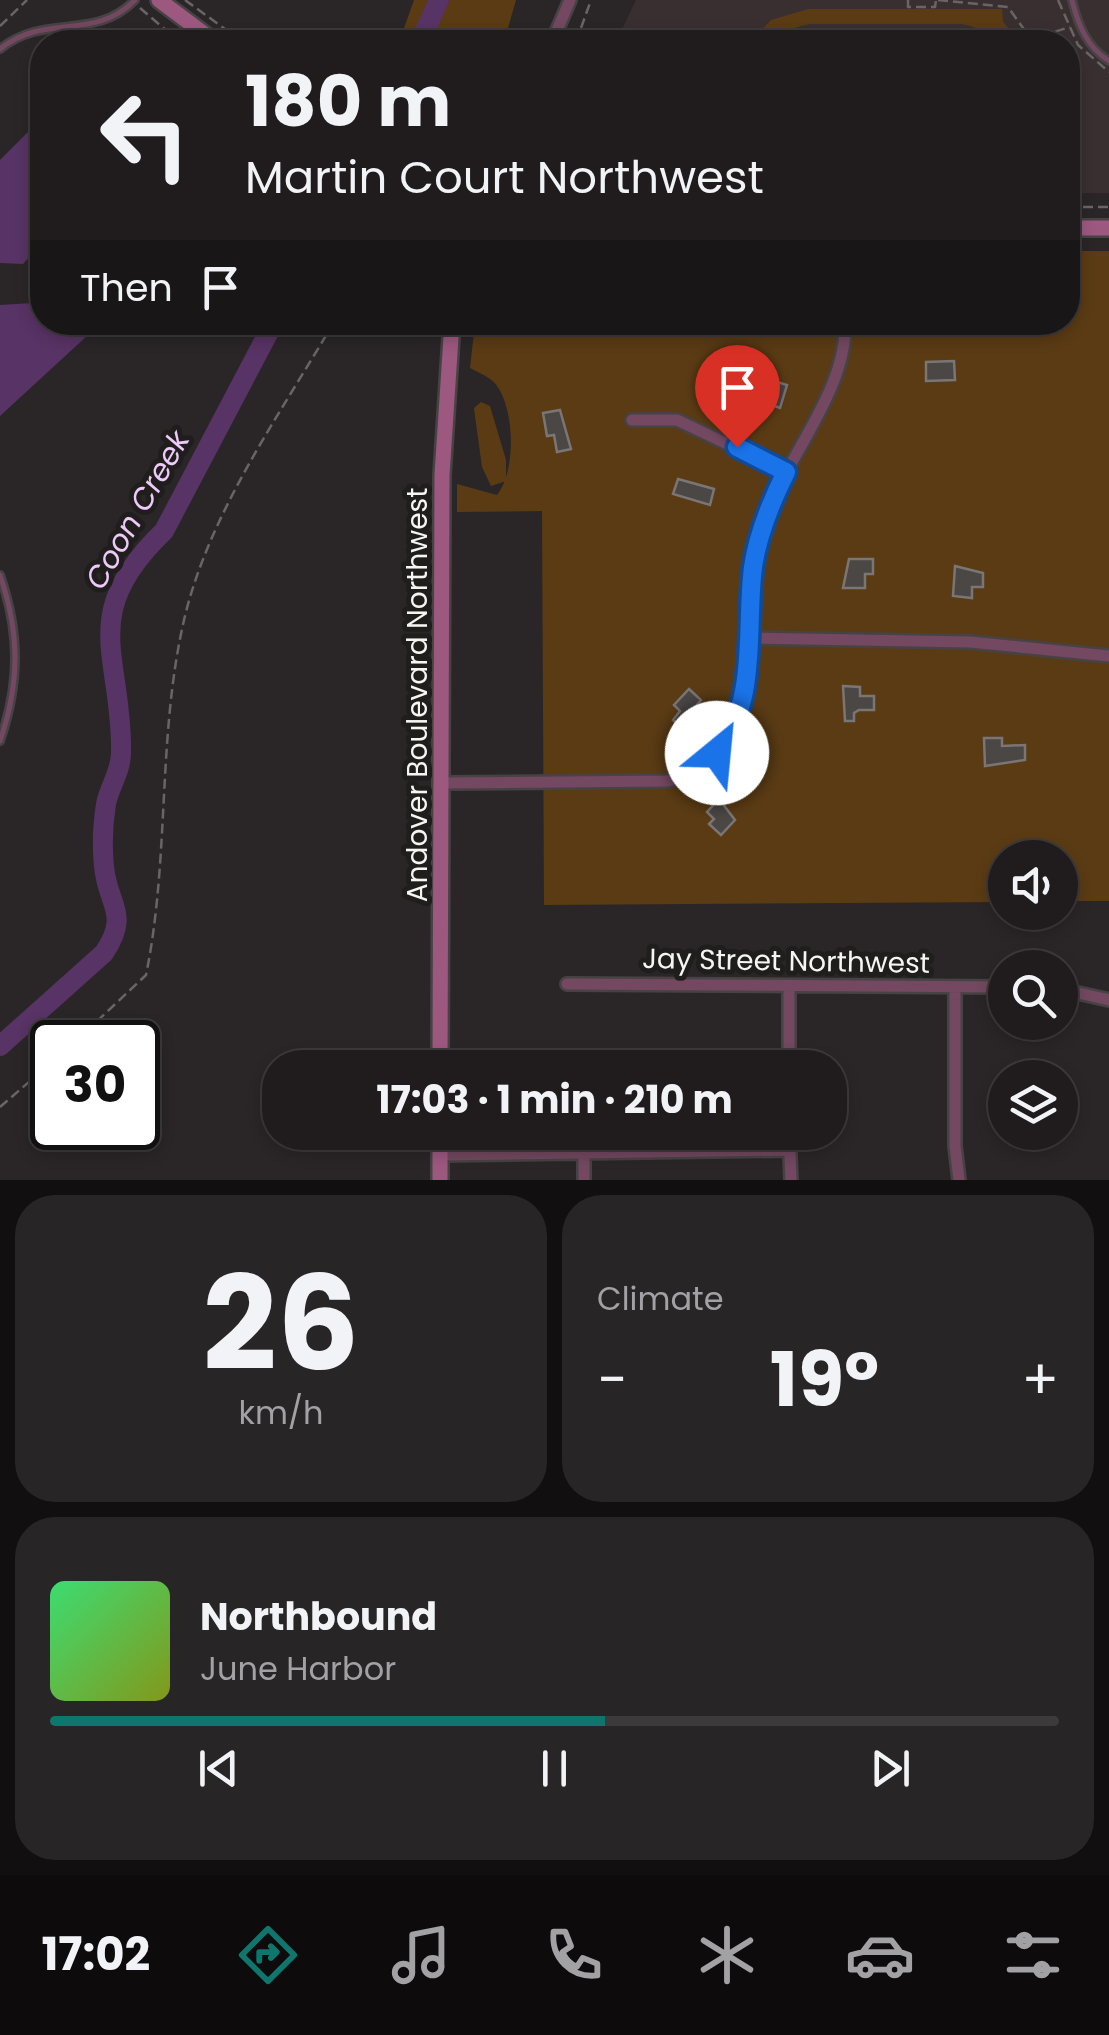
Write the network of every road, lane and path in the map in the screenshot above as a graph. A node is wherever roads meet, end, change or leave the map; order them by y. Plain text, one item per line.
1 (27, 0) edge
2 (159, 0) edge
3 (185, 0) edge
4 (570, 0) edge
5 (591, 0) edge
6 (908, 0) edge
7 (937, 0) edge
8 (958, 0) edge
9 (1072, 0) edge
10 (134, 1) edge
11 (965, 3) junction
12 (0, 26) edge
13 (1070, 27) dead end
14 (33, 30) edge
15 (167, 30) edge
16 (198, 30) edge
17 (226, 30) edge
18 (557, 30) edge
19 (580, 30) edge
20 (1024, 30) edge
21 (1062, 30) edge
22 (30, 32) edge
23 (0, 49) edge
24 (1109, 62) edge
25 (1109, 207) edge
26 (1080, 208) edge
27 (1080, 228) edge
28 (1109, 228) edge
29 (326, 335) edge
30 (451, 335) edge
31 (843, 335) edge
32 (632, 420) dead end
33 (786, 472) junction
34 (0, 575) edge
35 (751, 638) junction
36 (1109, 656) edge
37 (0, 741) edge
38 (442, 783) junction
39 (567, 984) dead end
40 (789, 987) junction
41 (988, 987) edge
42 (955, 988) junction
43 (1078, 992) edge
44 (1109, 1000) edge
45 (98, 1020) edge
46 (440, 1050) edge
47 (789, 1050) edge
48 (30, 1081) edge
49 (0, 1108) edge
50 (441, 1150) edge
51 (790, 1150) joint
52 (584, 1152) junction
53 (441, 1155) junction
54 (440, 1180) edge
55 (584, 1180) edge
56 (791, 1180) edge
57 (960, 1180) edge

1 - 12 path
2 - 16 street
3 - 17 path
4 - 18 street
5 - 19 path
6 - 7 path
7 - 11 path
8 - 11 path
9 - 24 lane
10 - 14 lane
10 - 15 path
11 - 20 path
13 - 21 path
22 - 23 lane
25 - 26 path
27 - 28 street
29 - 45 path
30 - 38 street, Andover Boulevard Northwest
31 - 33 street
32 - 33 street
33 - 35 street
34 - 37 lane
35 - 36 street
35 - 38 street
38 - 46 street, Andover Boulevard Northwest
39 - 40 street, Jay Street Northwest
40 - 42 street, Jay Street Northwest
40 - 47 street
41 - 42 street, Jay Street Northwest
42 - 57 street
43 - 44 street
48 - 49 path
50 - 53 street
51 - 52 street
51 - 56 street
52 - 53 street
52 - 55 street
53 - 54 street

